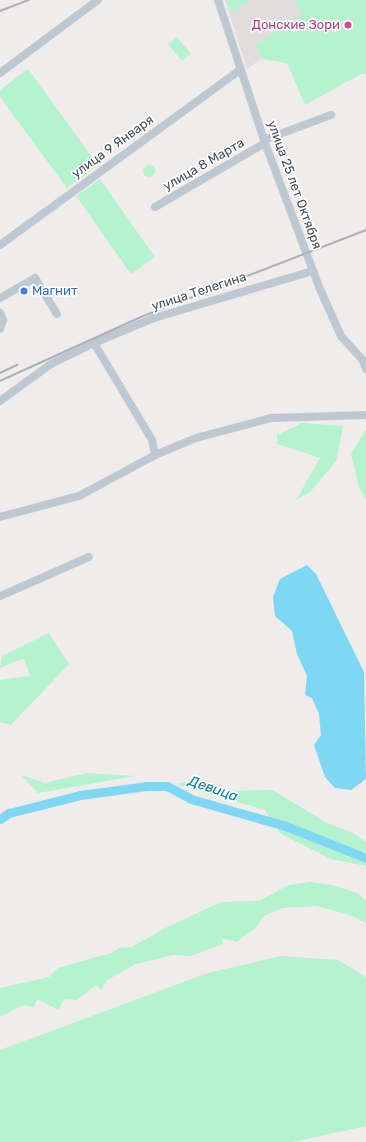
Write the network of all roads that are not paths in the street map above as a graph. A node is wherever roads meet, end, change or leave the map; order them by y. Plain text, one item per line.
1 (98, 0) edge
2 (218, 0) edge
3 (240, 70) junction
4 (0, 73) edge
5 (331, 115) dead end
6 (265, 142) junction
7 (155, 207) dead end
8 (0, 245) edge
9 (314, 271) junction
10 (0, 298) edge
11 (0, 313) edge
12 (57, 314) dead end
13 (0, 328) edge
14 (94, 343) junction
15 (366, 369) edge
16 (0, 401) edge
17 (366, 415) edge
18 (155, 455) junction
19 (0, 517) edge
20 (89, 557) dead end
21 (0, 596) edge

1 - 4 street
2 - 3 street, улица 25 лет Октября
3 - 6 street, улица 25 лет Октября
3 - 8 street, улица 9 Января
5 - 6 street, улица 8 Марта
6 - 7 street, улица 8 Марта
6 - 9 street, улица 25 лет Октября
9 - 14 street, улица Телегина
9 - 15 street, улица 25 лет Октября
10 - 12 street
11 - 13 street
14 - 16 street, улица Телегина
14 - 18 street
17 - 18 street
18 - 19 street
20 - 21 street

